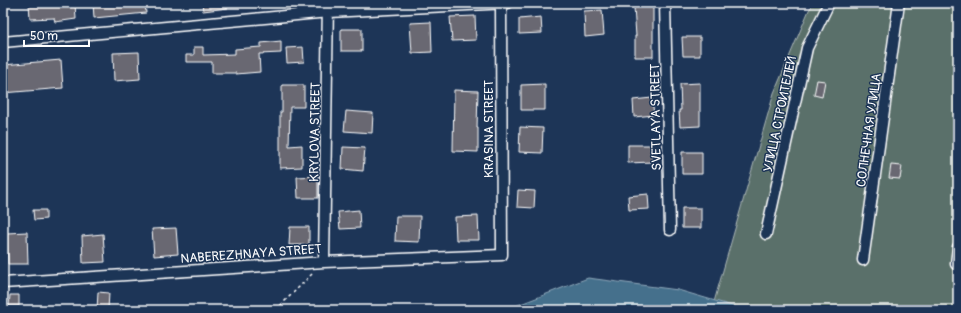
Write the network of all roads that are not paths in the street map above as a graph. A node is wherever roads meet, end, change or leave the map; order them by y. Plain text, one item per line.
1 (503, 3) edge
2 (666, 3) edge
3 (829, 3) edge
4 (899, 3) edge
5 (328, 8) edge
6 (3, 42) edge
7 (670, 230) dead end
8 (766, 234) dead end
9 (958, 247) edge
10 (502, 255) joint
11 (863, 260) dead end
12 (324, 262) junction
13 (956, 264) dead end
14 (3, 283) edge

1 - 5 street
1 - 10 street, KRASINA STREET
2 - 7 street, SVETLAYA STREET
3 - 8 street, УЛИЦА СТРОИТЕЛЕЙ
4 - 11 street, СОЛНЕЧНАЯ УЛИЦА
5 - 6 street
5 - 12 street, KRYLOVA STREET
9 - 13 street
10 - 12 street, NABEREZHNAYA STREET
12 - 14 street, NABEREZHNAYA STREET

